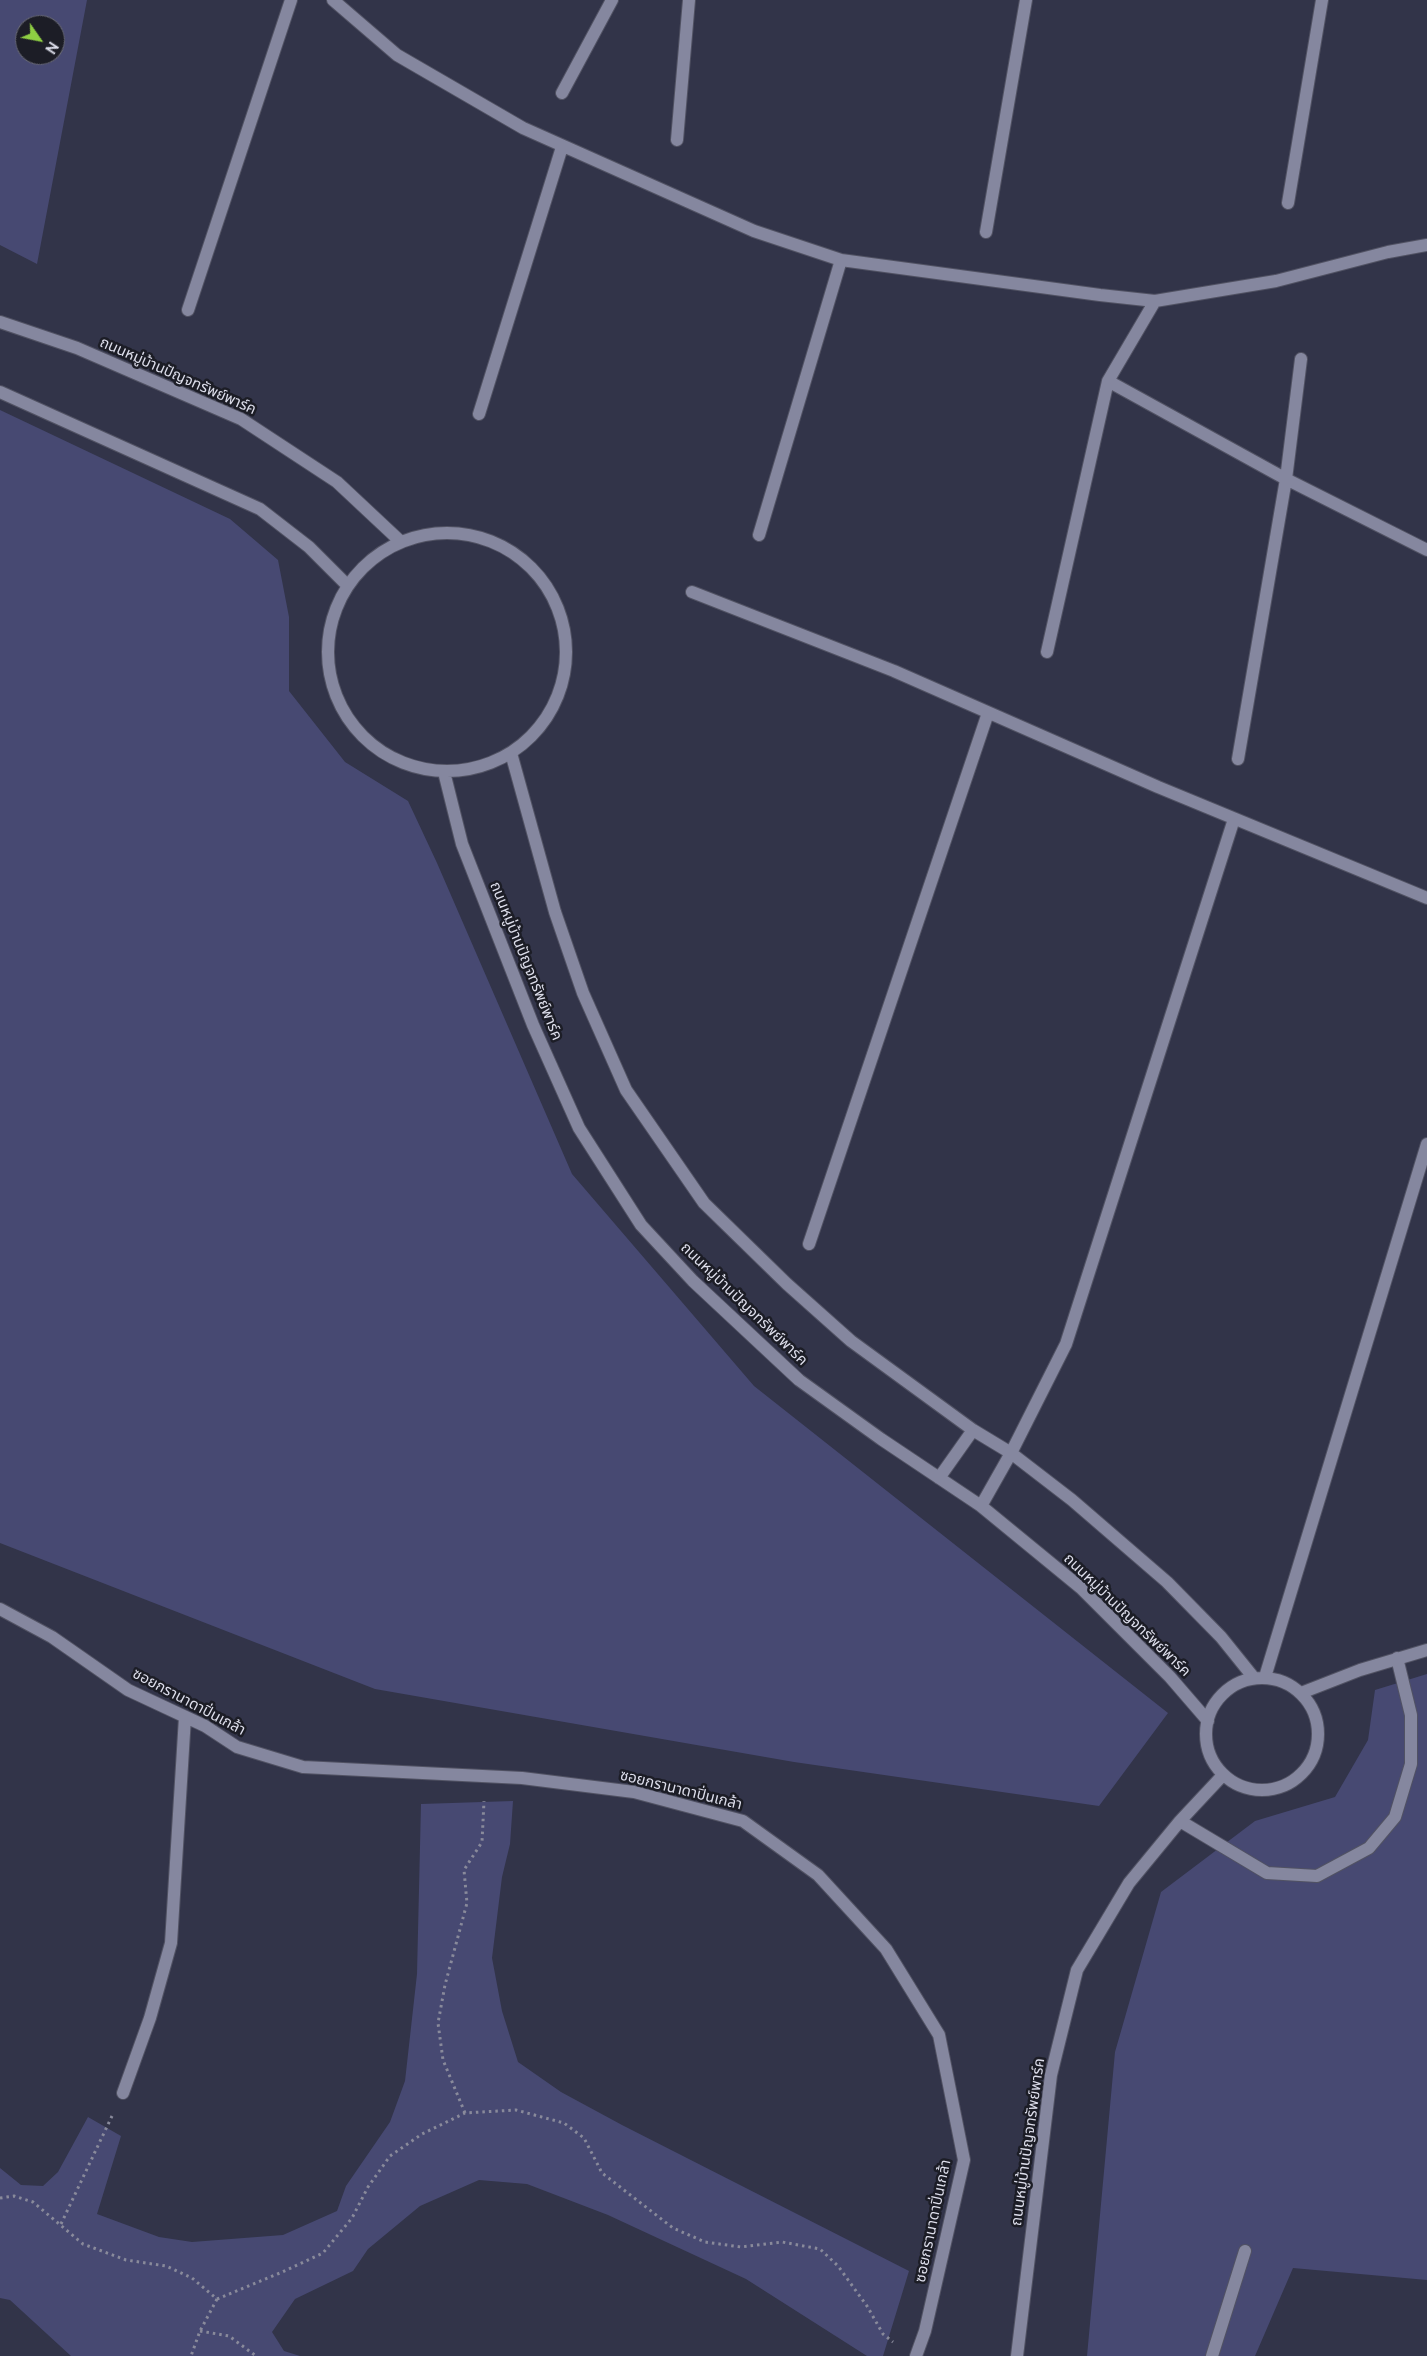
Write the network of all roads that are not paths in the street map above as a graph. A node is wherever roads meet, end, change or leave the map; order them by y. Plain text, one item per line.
1 (291, 0) edge
2 (333, 0) edge
3 (612, 0) edge
4 (690, 0) edge
5 (1026, 0) edge
6 (1322, 0) edge
7 (562, 93) dead end
8 (677, 140) dead end
9 (562, 147) junction
10 (1288, 204) dead end
11 (986, 232) dead end
12 (1427, 245) edge
13 (841, 260) junction
14 (1155, 300) junction
15 (188, 310) dead end
16 (0, 322) edge
17 (1301, 359) dead end
18 (1108, 381) junction
19 (0, 392) edge
20 (479, 414) dead end
21 (1286, 479) junction
22 (759, 535) dead end
23 (400, 540) junction
24 (1427, 550) edge
25 (347, 585) junction
26 (692, 592) dead end
27 (1047, 652) dead end
28 (988, 712) junction
29 (512, 753) junction
30 (1238, 759) dead end
31 (444, 772) junction
32 (1234, 819) junction
33 (1427, 898) edge
34 (1427, 1144) edge
35 (809, 1244) dead end
36 (974, 1430) junction
37 (1011, 1453) junction
38 (939, 1478) junction
39 (981, 1506) junction
40 (0, 1609) edge
41 (1427, 1650) edge
42 (1397, 1658) junction
43 (1260, 1677) junction
44 (1301, 1693) junction
45 (185, 1717) junction
46 (1208, 1721) junction
47 (1223, 1775) junction
48 (1180, 1821) junction
49 (123, 2093) road end
50 (1245, 2251) dead end
51 (916, 2356) edge
52 (1017, 2356) edge
53 (1212, 2356) edge

1 - 15 street
2 - 9 street
3 - 7 street
4 - 8 street
5 - 11 street
6 - 10 street
9 - 13 street
9 - 20 street
12 - 14 street
13 - 14 street
13 - 22 street
14 - 18 street
16 - 23 street, ถนนหมู่บ้านปัญจทรัพย์พาร์ค
17 - 21 street
18 - 21 street
18 - 27 street
19 - 25 street
21 - 24 street
21 - 30 street
23 - 25 street
23 - 29 street
25 - 31 street
26 - 28 street
28 - 32 street
28 - 35 street
29 - 31 street
29 - 36 street
31 - 38 street, ถนนหมู่บ้านปัญจทรัพย์พาร์ค
32 - 33 street
32 - 37 street
34 - 43 street
36 - 37 street
36 - 38 street
37 - 39 street
37 - 43 street
38 - 39 street, ถนนหมู่บ้านปัญจทรัพย์พาร์ค
39 - 46 street, ถนนหมู่บ้านปัญจทรัพย์พาร์ค
40 - 45 street, ซอยกรานาดาปิ่นเกล้า
41 - 42 street
42 - 44 street
42 - 48 street
43 - 44 street
43 - 46 street
44 - 47 street
45 - 49 street
45 - 51 street, ซอยกรานาดาปิ่นเกล้า
46 - 47 street
47 - 48 street, ถนนหมู่บ้านปัญจทรัพย์พาร์ค
48 - 52 street, ถนนหมู่บ้านปัญจทรัพย์พาร์ค
50 - 53 street

